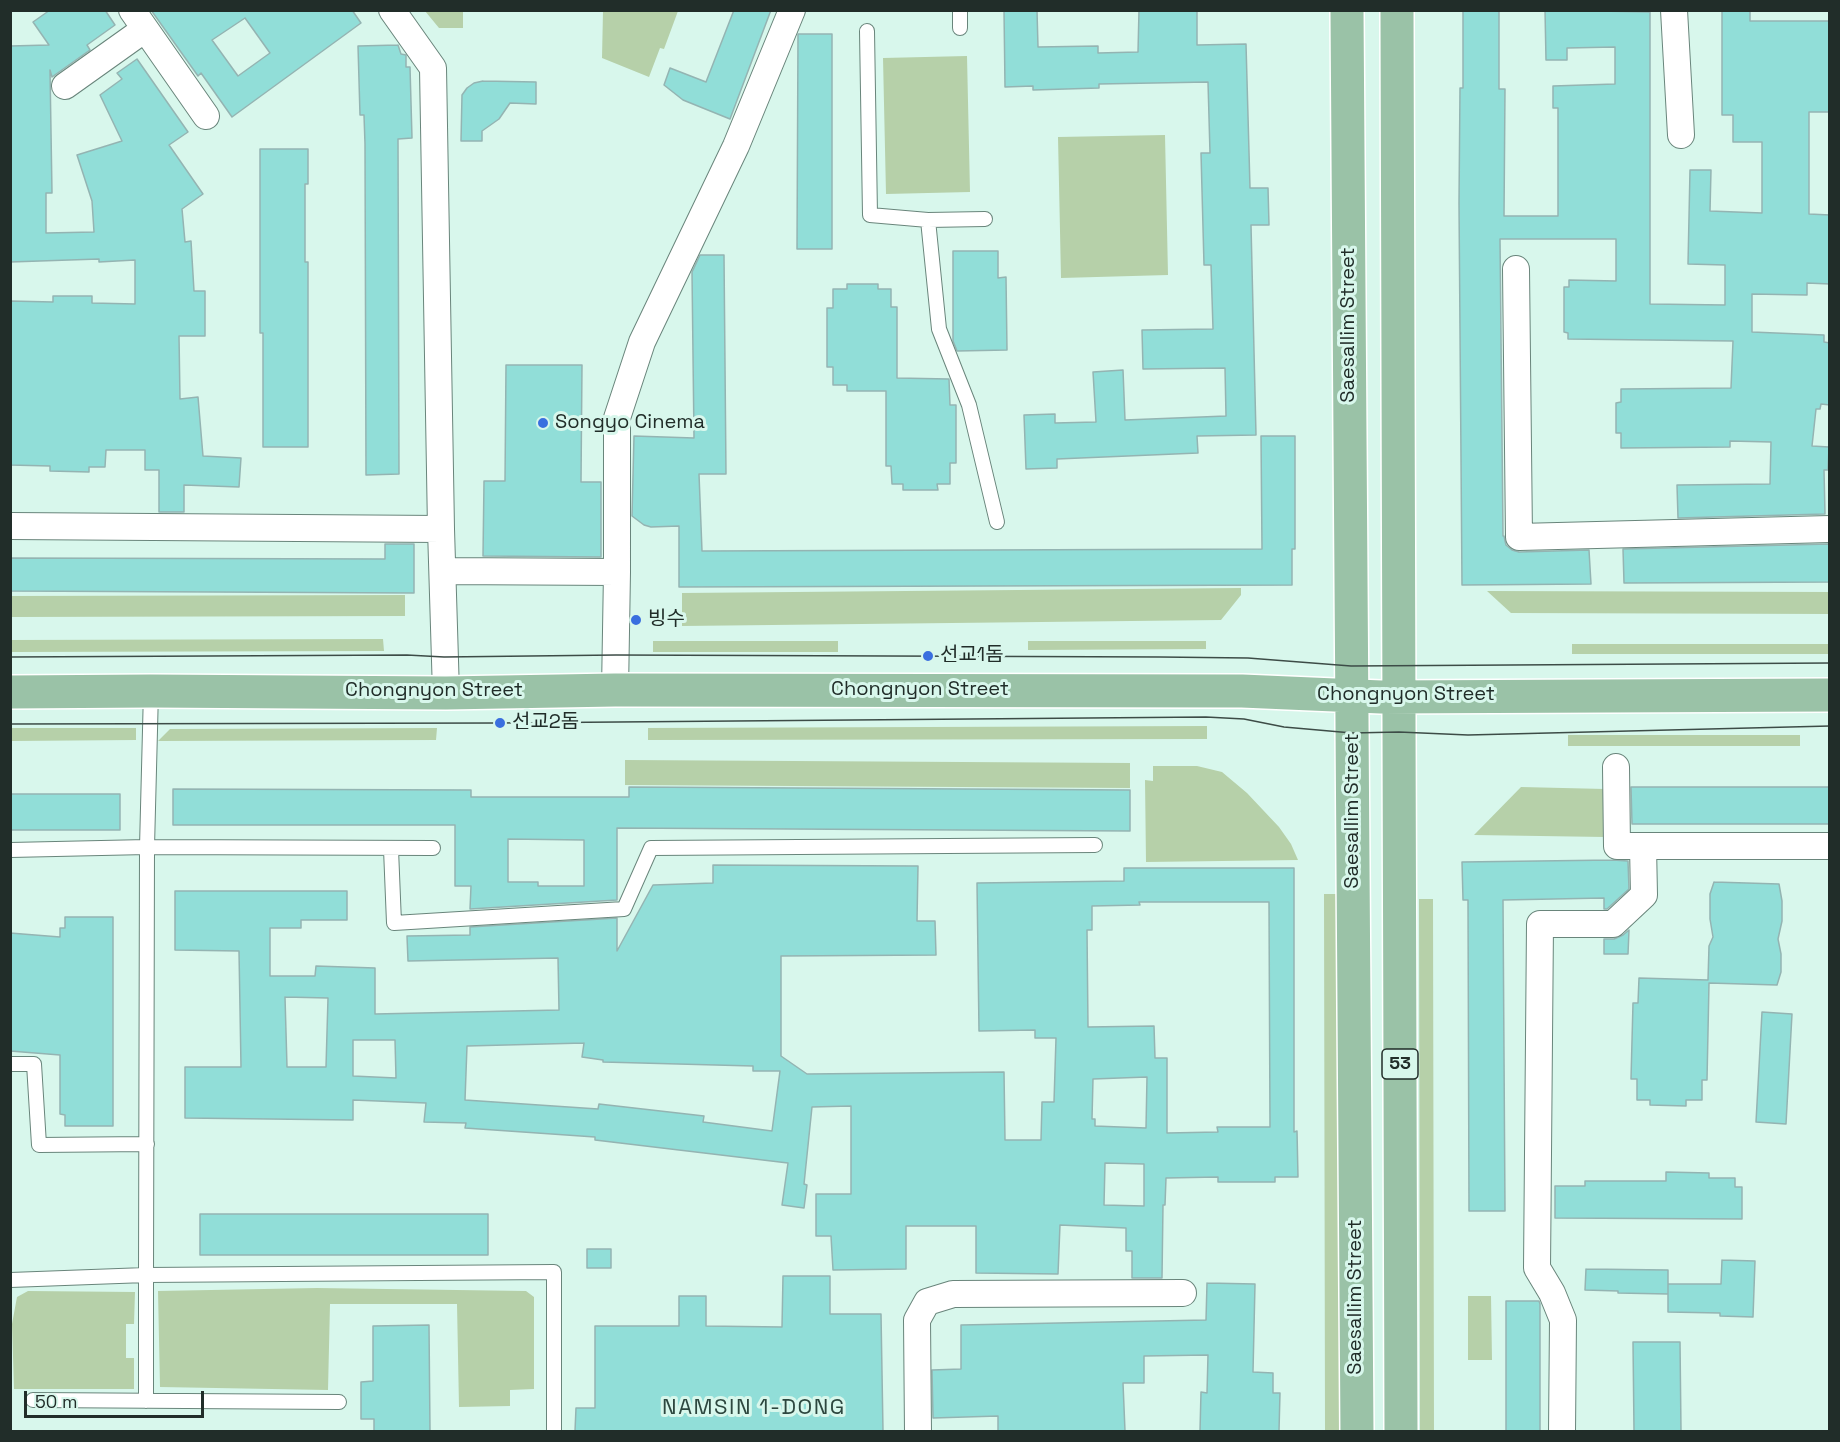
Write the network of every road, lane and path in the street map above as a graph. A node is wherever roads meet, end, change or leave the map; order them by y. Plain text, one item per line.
1 (392, 10) edge
2 (792, 10) edge
3 (960, 10) edge
4 (1347, 10) edge
5 (1397, 10) edge
6 (1674, 10) edge
7 (138, 20) edge
8 (960, 27) dead end
9 (867, 31) dead end
10 (65, 86) dead end
11 (206, 116) dead end
12 (1681, 135) dead end
13 (986, 219) dead end
14 (928, 220) junction
15 (1515, 269) dead end
16 (997, 522) dead end
17 (10, 526) edge
18 (441, 529) junction
19 (1830, 529) edge
20 (443, 571) junction
21 (617, 572) junction
22 (615, 690) junction
23 (151, 691) junction
24 (10, 692) edge
25 (446, 693) junction
26 (1830, 695) edge
27 (1352, 696) junction
28 (1400, 696) junction
29 (1617, 767) dead end
30 (1095, 845) dead end
31 (1643, 846) junction
32 (1830, 846) edge
33 (147, 847) junction
34 (434, 848) dead end
35 (391, 849) junction
36 (10, 850) edge
37 (10, 1064) edge
38 (147, 1144) junction
39 (146, 1275) junction
40 (10, 1280) edge
41 (1183, 1293) dead end
42 (33, 1400) dead end
43 (146, 1401) junction
44 (339, 1402) dead end
45 (554, 1431) edge
46 (918, 1431) edge
47 (1357, 1431) edge
48 (1401, 1431) edge
49 (1562, 1431) edge

1 - 18 street
2 - 21 street
3 - 8 lane
4 - 27 main road, Saesallim Street
5 - 28 main road
6 - 12 street
7 - 10 street
7 - 11 street
9 - 14 lane
13 - 14 lane
14 - 16 lane
15 - 19 street
17 - 18 street
18 - 20 street
20 - 21 street
20 - 25 street
21 - 22 street
22 - 25 main road, Chongnyon Street
22 - 27 main road, Chongnyon Street
23 - 24 main road, Chongnyon Street
23 - 25 main road, Chongnyon Street
23 - 33 lane
26 - 28 main road, Chongnyon Street
27 - 28 main road, Chongnyon Street
27 - 47 main road, Saesallim Street / 53
28 - 48 main road, 53
29 - 31 street
30 - 35 lane
31 - 32 street
31 - 49 street
33 - 35 lane
33 - 36 lane
33 - 38 lane
34 - 35 lane
37 - 38 lane
38 - 39 lane
39 - 40 lane
39 - 43 lane
39 - 45 lane
41 - 46 street
42 - 43 lane
43 - 44 lane

